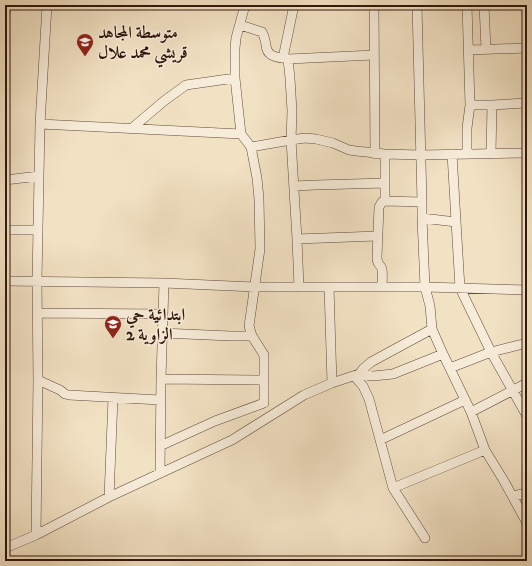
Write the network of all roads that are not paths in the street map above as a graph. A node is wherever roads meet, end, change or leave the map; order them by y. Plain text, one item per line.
1 (6, 5) edge
2 (47, 5) edge
3 (245, 5) edge
4 (294, 5) edge
5 (374, 5) edge
6 (417, 5) edge
7 (467, 5) edge
8 (484, 5) edge
9 (5, 15) edge
10 (240, 24) junction
11 (527, 48) edge
12 (468, 50) junction
13 (486, 50) junction
14 (374, 55) junction
15 (286, 59) junction
16 (235, 78) junction
17 (527, 103) edge
18 (470, 105) junction
19 (492, 105) junction
20 (40, 124) junction
21 (131, 129) junction
22 (241, 134) junction
23 (291, 140) junction
24 (251, 147) junction
25 (527, 153) edge
26 (380, 154) junction
27 (452, 154) junction
28 (467, 154) junction
29 (491, 154) junction
30 (421, 155) junction
31 (39, 176) junction
32 (5, 180) edge
33 (385, 183) junction
34 (294, 186) junction
35 (384, 201) junction
36 (422, 202) junction
37 (422, 218) junction
38 (456, 222) junction
39 (5, 230) edge
40 (38, 230) junction
41 (377, 236) junction
42 (297, 239) junction
43 (5, 280) edge
44 (37, 281) junction
45 (164, 283) junction
46 (255, 287) junction
47 (299, 287) junction
48 (329, 287) junction
49 (382, 287) junction
50 (425, 287) junction
51 (460, 288) junction
52 (527, 290) edge
53 (38, 313) junction
54 (163, 314) junction
55 (432, 329) junction
56 (162, 333) junction
57 (252, 336) junction
58 (527, 342) edge
59 (491, 352) junction
60 (443, 354) junction
61 (450, 368) junction
62 (356, 375) junction
63 (161, 379) junction
64 (38, 380) junction
65 (264, 380) junction
66 (332, 383) junction
67 (527, 383) edge
68 (513, 390) junction
69 (113, 398) junction
70 (160, 400) junction
71 (465, 400) junction
72 (264, 403) junction
73 (277, 412) junction
74 (472, 412) junction
75 (527, 416) edge
76 (380, 440) junction
77 (160, 446) junction
78 (485, 450) junction
79 (160, 472) junction
80 (393, 488) junction
81 (527, 493) edge
82 (513, 496) junction
83 (109, 497) junction
84 (527, 522) edge
85 (36, 535) junction
86 (425, 538) dead end
87 (5, 548) edge

1 - 9 street
2 - 20 street
3 - 10 street
4 - 15 street
5 - 14 street
6 - 30 street
7 - 12 street
8 - 13 street
10 - 15 street
10 - 16 street
11 - 13 street
12 - 13 street
12 - 18 street
14 - 15 street
14 - 26 street
15 - 23 street
16 - 21 street
16 - 22 street
17 - 19 street
18 - 19 street
18 - 28 street
19 - 29 street
20 - 21 street
20 - 31 street
21 - 22 street
22 - 24 street
23 - 24 street
23 - 26 street
23 - 34 street
24 - 46 street
25 - 29 street
26 - 30 street
26 - 33 street
27 - 28 street
27 - 30 street
27 - 38 street
28 - 29 street
30 - 36 street
31 - 32 street
31 - 40 street
33 - 34 street
33 - 35 street
34 - 42 street
35 - 36 street
35 - 41 street
36 - 37 street
37 - 38 street
37 - 50 street
38 - 51 street
39 - 40 street
40 - 44 street
41 - 42 street
41 - 49 street
42 - 47 street
43 - 44 street
44 - 45 street
44 - 53 street
45 - 46 street
45 - 54 street
46 - 47 street
46 - 57 street
47 - 48 street
48 - 49 street
48 - 66 street
49 - 50 street
50 - 51 street
50 - 55 street
51 - 52 street
51 - 59 street
53 - 54 street
53 - 64 street
54 - 56 street
55 - 60 street
55 - 62 street
56 - 57 street
56 - 63 street
57 - 65 street
58 - 59 street
59 - 61 street
59 - 68 street
60 - 61 street
60 - 62 street
61 - 71 street
62 - 66 street
62 - 76 street
63 - 65 street
63 - 70 street
64 - 69 street
64 - 85 street
65 - 72 street
66 - 73 street
67 - 68 street
68 - 74 street
68 - 75 street
69 - 70 street
69 - 83 street
70 - 77 street
71 - 74 street
71 - 76 street
72 - 73 street
72 - 77 street
73 - 79 street
74 - 78 street
76 - 80 street
77 - 79 street
78 - 80 street
78 - 82 street
79 - 83 street
80 - 86 street
81 - 82 street
82 - 84 street
83 - 85 street
85 - 87 street

